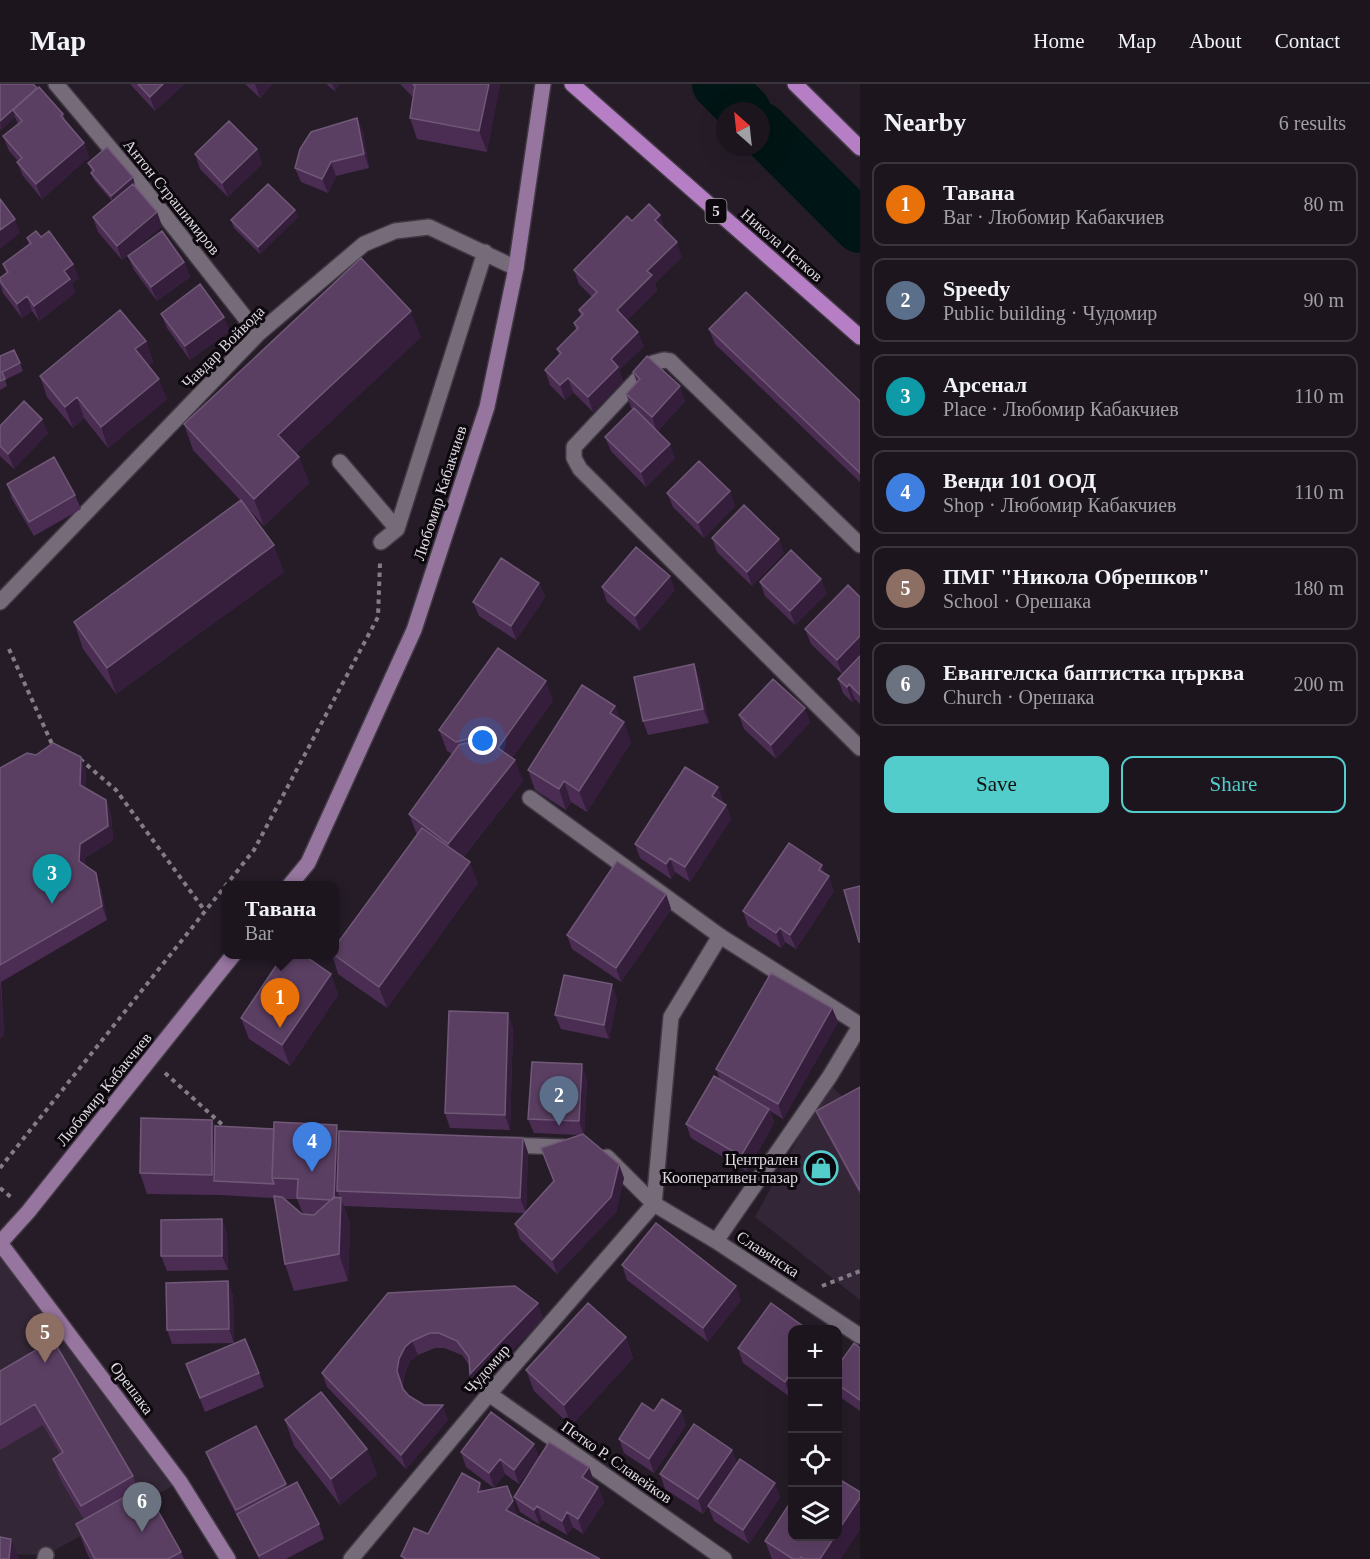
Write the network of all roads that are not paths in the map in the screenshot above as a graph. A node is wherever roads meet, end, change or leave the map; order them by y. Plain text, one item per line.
1 (56, 84) edge
2 (543, 84) edge
3 (572, 84) edge
4 (795, 84) edge
5 (860, 148) edge
6 (485, 252) junction
7 (516, 268) junction
8 (258, 334) junction
9 (860, 337) edge
10 (340, 462) dead end
11 (398, 529) junction
12 (381, 542) road end
13 (860, 546) edge
14 (0, 602) edge
15 (860, 748) edge
16 (530, 798) dead end
17 (292, 881) edge
18 (720, 936) junction
19 (230, 959) edge
20 (860, 1026) edge
21 (493, 1145) edge
22 (576, 1148) edge
23 (599, 1149) edge
24 (654, 1204) junction
25 (716, 1241) junction
26 (0, 1244) edge
27 (860, 1336) edge
28 (489, 1394) junction
29 (228, 1559) edge
30 (351, 1559) edge
31 (724, 1559) edge

1 - 8 street, Антон Страшимиров
2 - 7 street, Любомир Кабакчиев
3 - 9 main road, Никола Петков / 5
4 - 5 main road
6 - 7 street, Чавдар Войвода
6 - 8 street, Чавдар Войвода
6 - 11 street
7 - 17 street, Любомир Кабакчиев
8 - 14 street, Чавдар Войвода
10 - 11 street
11 - 12 street
13 - 15 street
16 - 18 street
18 - 20 street
18 - 24 street
19 - 26 street, Любомир Кабакчиев
20 - 25 street
21 - 22 street
23 - 24 street, Славянска
24 - 25 street, Славянска
24 - 28 street, Чудомир
25 - 27 street, Славянска
26 - 29 street, Орешака
28 - 30 street, Чудомир
28 - 31 street, Петко Р. Славейков

